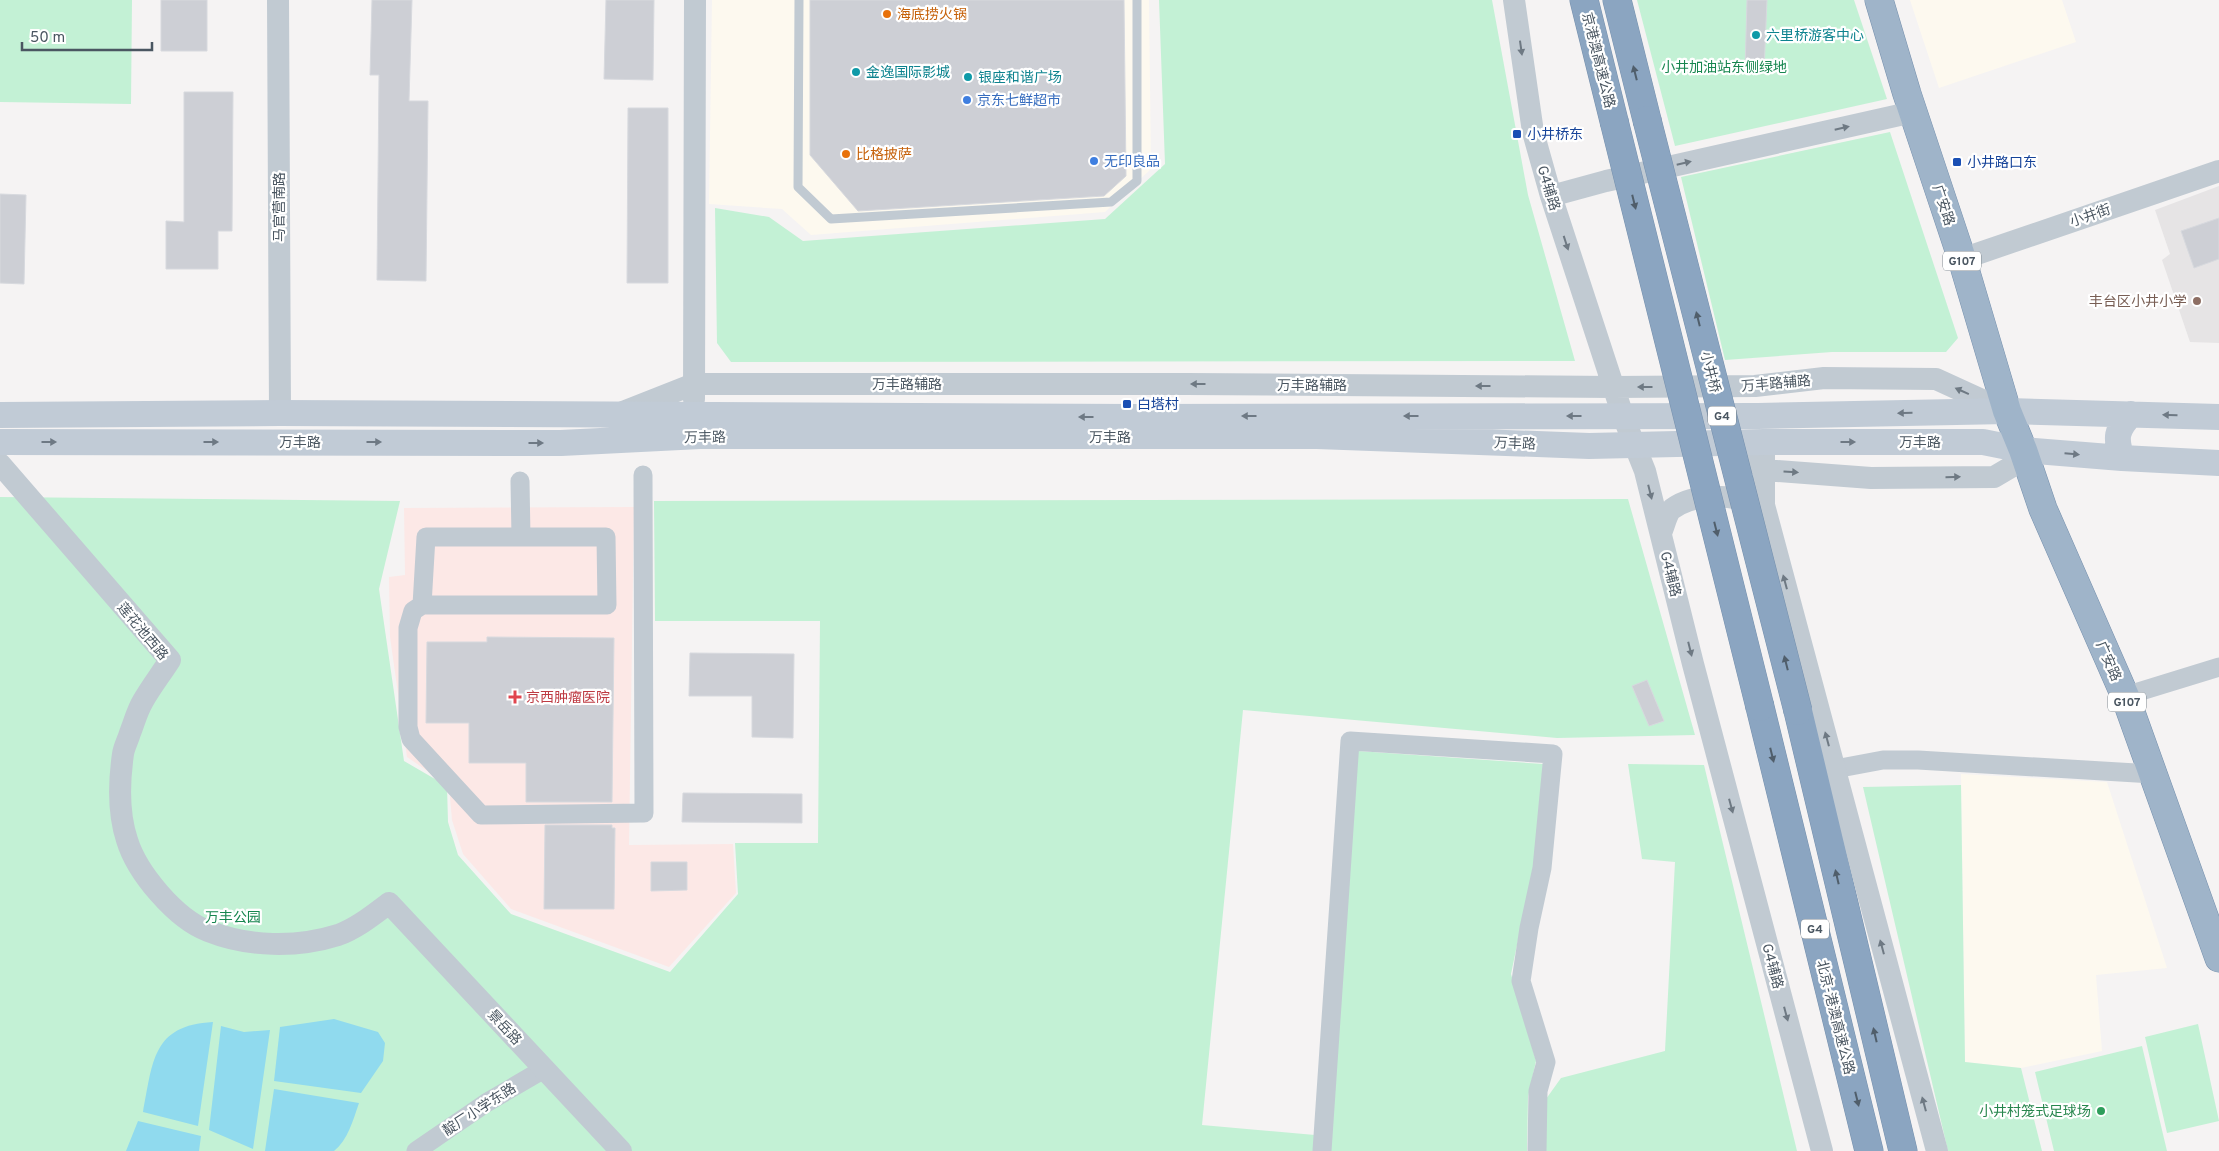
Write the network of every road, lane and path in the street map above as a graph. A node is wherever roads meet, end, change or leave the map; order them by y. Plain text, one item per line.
1 (278, 0) edge
2 (695, 0) edge
3 (799, 0) edge
4 (1137, 0) edge
5 (1514, 0) edge
6 (1584, 0) edge
7 (1617, 0) edge
8 (1879, 0) edge
9 (1913, 112) junction
10 (2219, 171) edge
11 (1551, 196) junction
12 (1962, 259) junction
13 (694, 384) junction
14 (1613, 387) junction
15 (2007, 411) junction
16 (280, 413) junction
17 (5, 414) edge
18 (2131, 414) junction
19 (616, 416) junction
20 (693, 416) junction
21 (1623, 416) junction
22 (2219, 417) edge
23 (0, 442) edge
24 (1764, 442) junction
25 (1736, 443) junction
26 (1635, 446) junction
27 (2023, 450) junction
28 (2122, 458) junction
29 (2219, 463) edge
30 (0, 464) edge
31 (1764, 470) junction
32 (643, 475) dead end
33 (520, 481) dead end
34 (1764, 505) junction
35 (1661, 533) junction
36 (521, 537) junction
37 (422, 605) junction
38 (2219, 667) edge
39 (2125, 696) junction
40 (1760, 707) joint
41 (1835, 769) junction
42 (2153, 774) junction
43 (389, 903) joint
44 (2219, 958) edge
45 (544, 1069) junction
46 (416, 1151) edge
47 (621, 1151) edge
48 (1322, 1151) edge
49 (1537, 1151) edge
50 (1822, 1151) edge
51 (1869, 1151) edge
52 (1902, 1151) edge
53 (1936, 1151) edge

1 - 16 street, 马官营南路
2 - 13 street
3 - 4 lane
5 -> 11 street, G4辅路
6 -> 40 highway, 京港澳高速公路 / G4, bridge
52 -> 7 highway, 小井桥 / G4, bridge
8 - 9 highway, 广安路 / G107
11 -> 9 street
9 - 12 highway, 广安路 / G107
10 - 12 street, 小井街
11 -> 14 street, G4辅路
12 - 15 highway, 广安路 / G107
14 -> 13 street, 万丰路辅路
13 - 19 street, 万丰路辅路
13 - 20 street
15 -> 14 street, 万丰路辅路
14 - 21 street, G4辅路
15 - 18 main road, 万丰路
15 -> 21 main road, 万丰路
15 - 27 highway, G107
16 - 17 main road, 万丰路
16 - 19 main road, 万丰路
22 -> 18 main road, 万丰路
18 - 28 main road
19 - 20 main road, 万丰路
21 -> 20 main road, 万丰路
21 - 26 street, G4辅路
23 -> 26 main road, 万丰路
24 - 25 main road, 万丰路
24 -> 27 main road, 万丰路
24 - 31 street
25 - 26 main road, 万丰路
25 - 31 street
26 -> 35 street, G4辅路
27 -> 28 main road, 万丰路
31 -> 27 street
27 - 39 highway, 广安路 / G107
28 - 29 main road, 万丰路
30 - 43 street, 莲花池西路
31 - 34 street
32 - 37 street
33 - 36 street
34 - 35 street
41 -> 34 street
35 -> 50 street, G4辅路
36 - 37 street
36 - 37 street
38 - 39 street
39 - 42 highway, 广安路 / G107
40 -> 51 highway, 北京-港澳高速公路 / G4
41 - 42 street
53 -> 41 street
42 - 44 highway, 广安路 / G107
43 - 45 street, 景岳路
45 - 46 street, 靛厂小学东路
45 - 47 street, 景岳路
48 - 49 street

